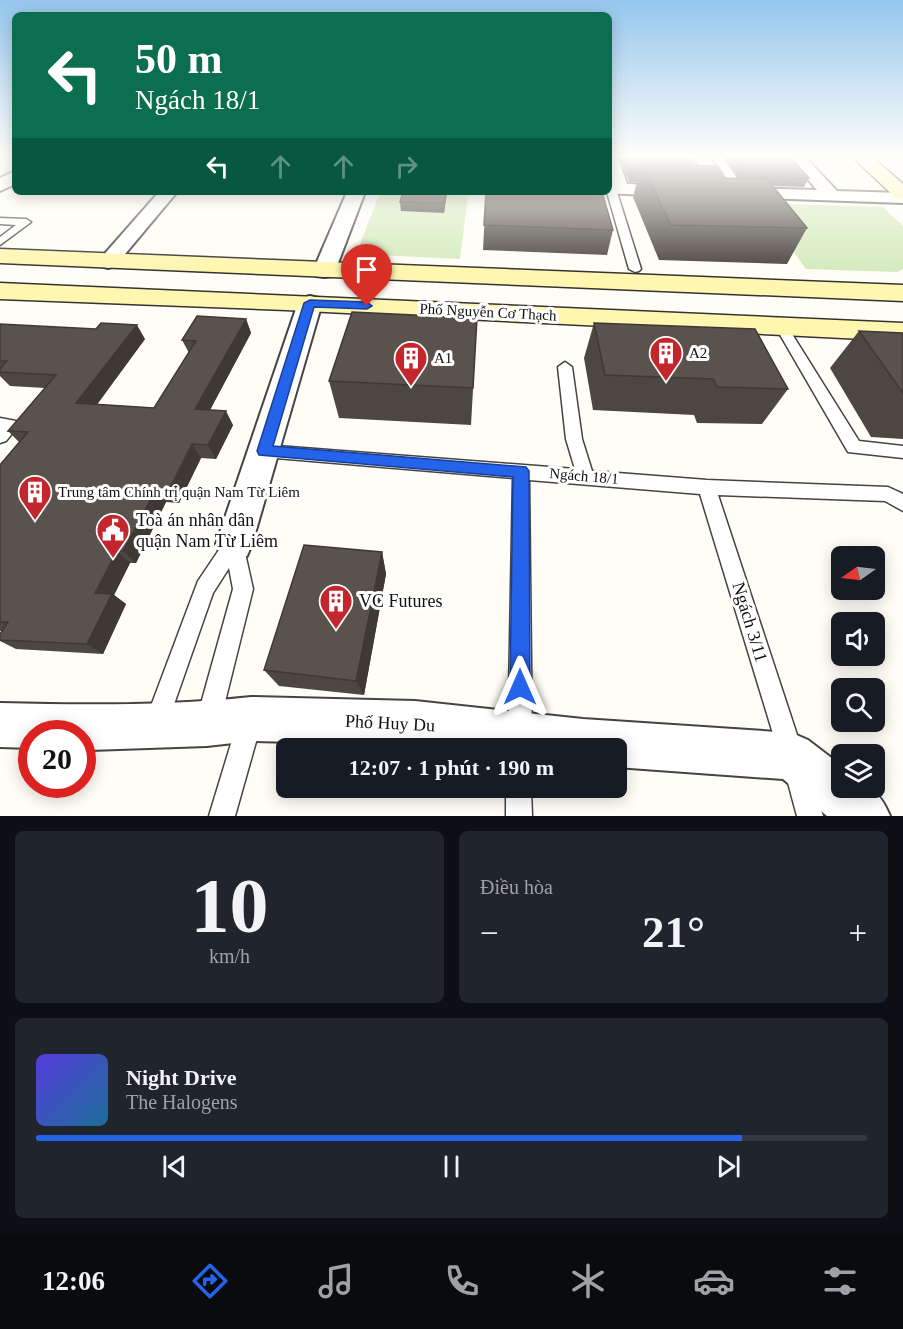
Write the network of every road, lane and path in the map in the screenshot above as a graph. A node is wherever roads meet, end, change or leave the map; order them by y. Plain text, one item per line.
1 (615, 194) edge
2 (780, 194) edge
3 (165, 195) edge
4 (355, 195) edge
5 (832, 196) joint
6 (903, 196) edge
7 (0, 221) edge
8 (0, 242) edge
9 (0, 256) edge
10 (108, 262) junction
11 (635, 269) dead end
12 (324, 270) junction
13 (0, 291) edge
14 (903, 293) edge
15 (310, 303) junction
16 (781, 326) junction
17 (903, 332) edge
18 (565, 367) dead end
19 (0, 424) edge
20 (0, 437) edge
21 (264, 451) junction
22 (903, 452) edge
23 (521, 471) junction
24 (585, 476) junction
25 (707, 487) junction
26 (903, 503) edge
27 (234, 544) junction
28 (251, 719) junction
29 (207, 724) junction
30 (0, 725) edge
31 (155, 725) junction
32 (498, 738) edge
33 (520, 738) edge
34 (627, 745) edge
35 (792, 756) junction
36 (519, 798) edge
37 (222, 816) edge
38 (519, 816) edge
39 (810, 816) edge
40 (865, 816) edge

1 - 11 lane
2 - 5 street
3 - 10 street
4 - 12 street
5 - 6 street
7 - 8 lane
9 - 10 street
10 - 12 street
12 - 14 street
12 - 15 street
13 - 15 street, Phố Nguyễn Cơ Thạch
15 - 16 street, Phố Nguyễn Cơ Thạch
15 - 21 street
16 - 17 street, Phố Nguyễn Cơ Thạch
16 - 22 lane
18 - 24 lane
19 - 20 lane
21 - 23 lane, Ngách 18/1
21 - 27 street
23 - 24 lane, Ngách 18/1
23 - 33 lane
24 - 25 lane, Ngách 18/1
25 - 26 lane, Ngách 18/1
25 - 35 lane, Ngách 3/11
27 - 29 lane
27 - 31 lane
28 - 29 street, Phố Huy Du
28 - 32 street, Phố Huy Du
28 - 37 lane
29 - 31 street, Phố Huy Du
30 - 31 street, Phố Huy Du
34 - 35 street, Phố Huy Du
35 - 39 lane, Ngách 3/11
35 - 40 street
36 - 38 lane

